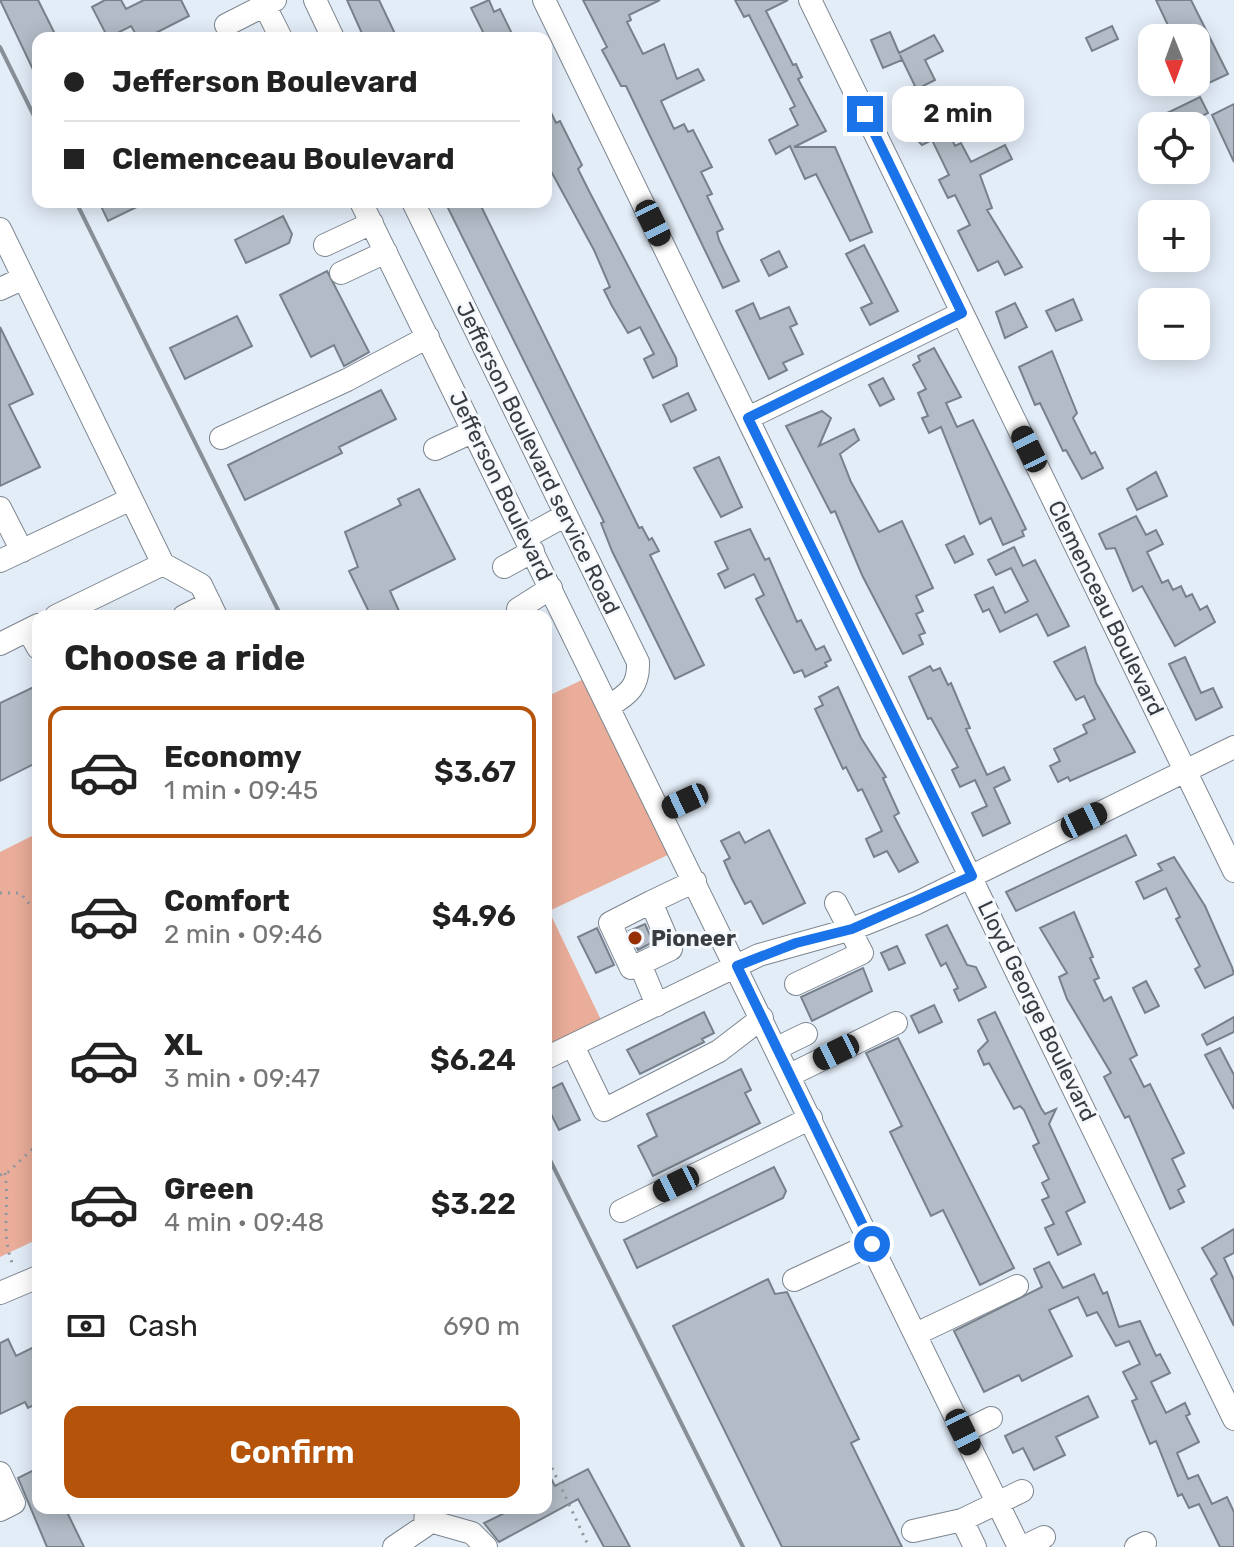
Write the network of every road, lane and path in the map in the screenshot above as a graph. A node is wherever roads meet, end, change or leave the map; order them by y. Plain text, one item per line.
1 (315, 0) edge
2 (544, 0) edge
3 (810, 0) edge
4 (267, 2) edge
5 (226, 25) dead end
6 (279, 32) edge
7 (330, 32) edge
8 (364, 208) edge
9 (416, 208) edge
10 (372, 223) junction
11 (0, 229) edge
12 (325, 245) dead end
13 (386, 252) junction
14 (341, 273) dead end
15 (24, 278) junction
16 (0, 289) edge
17 (962, 313) junction
18 (428, 337) junction
19 (748, 418) junction
20 (474, 431) junction
21 (221, 438) dead end
22 (435, 449) dead end
23 (131, 499) junction
24 (0, 508) edge
25 (566, 515) junction
26 (530, 544) junction
27 (22, 551) junction
28 (0, 561) edge
29 (163, 564) junction
30 (504, 567) dead end
31 (551, 588) junction
32 (518, 609) dead end
33 (68, 610) edge
34 (213, 610) edge
35 (32, 635) edge
36 (0, 644) edge
37 (609, 706) junction
38 (1234, 747) edge
39 (1185, 770) junction
40 (692, 798) dead end
41 (661, 812) junction
42 (1234, 871) edge
43 (972, 876) junction
44 (695, 881) junction
45 (0, 893) edge
46 (651, 902) junction
47 (836, 903) dead end
48 (32, 907) edge
49 (852, 929) junction
50 (640, 964) junction
51 (737, 966) junction
52 (796, 984) dead end
53 (657, 1005) junction
54 (762, 1018) junction
55 (896, 1023) dead end
56 (806, 1034) dead end
57 (573, 1046) junction
58 (777, 1048) junction
59 (552, 1055) edge
60 (790, 1075) junction
61 (811, 1118) junction
62 (32, 1149) edge
63 (2, 1174) edge
64 (621, 1211) dead end
65 (872, 1244) junction
66 (13, 1265) dead end
67 (32, 1280) edge
68 (794, 1280) dead end
69 (1017, 1286) dead end
70 (0, 1293) edge
71 (916, 1334) junction
72 (991, 1418) dead end
73 (1234, 1419) edge
74 (963, 1432) junction
75 (552, 1468) dead end
76 (0, 1473) edge
77 (1022, 1491) dead end
78 (997, 1502) junction
79 (0, 1510) edge
80 (426, 1514) edge
81 (962, 1520) junction
82 (913, 1531) dead end
83 (1044, 1537) dead end
84 (394, 1547) edge
85 (486, 1547) edge
86 (589, 1547) edge
87 (975, 1547) edge
88 (1021, 1547) edge

1 - 7 street
2 - 19 street, Lloyd George Boulevard
3 - 17 street, Clemenceau Boulevard
4 - 5 street
4 - 6 street
8 - 10 street, Jefferson Boulevard
9 - 25 street, Jefferson Boulevard service Road
10 - 12 street
10 - 13 street, Jefferson Boulevard
11 - 15 street
13 - 14 street
13 - 18 street, Jefferson Boulevard
15 - 16 street
15 - 23 street
17 - 19 street
17 - 39 street, Clemenceau Boulevard
18 - 20 street, Jefferson Boulevard
18 - 21 street
19 - 43 street, Lloyd George Boulevard
20 - 22 street
20 - 26 street, Jefferson Boulevard
23 - 27 street
23 - 29 street
24 - 27 street
25 - 26 street
25 - 37 street, Jefferson Boulevard service Road
26 - 30 street
26 - 31 street, Jefferson Boulevard
27 - 28 street
29 - 33 street
29 - 34 street
31 - 32 street
31 - 37 street, Jefferson Boulevard
35 - 36 street
37 - 41 street, Jefferson Boulevard
38 - 39 street
39 - 42 street, Clemenceau Boulevard
39 - 43 street
40 - 41 street
41 - 44 street, Jefferson Boulevard
43 - 49 street
43 - 73 street, Lloyd George Boulevard
44 - 46 street
44 - 51 street, Jefferson Boulevard
45 - 48 path
46 - 50 street
46 - 50 street
47 - 49 street
49 - 51 street
49 - 52 street
50 - 53 street
51 - 53 street
51 - 54 street, Jefferson Boulevard
53 - 57 street
54 - 57 street
54 - 58 street, Jefferson Boulevard
55 - 60 street
56 - 58 street
57 - 59 street
58 - 60 street, Jefferson Boulevard
60 - 61 street, Jefferson Boulevard
61 - 64 street
61 - 65 street, Jefferson Boulevard
62 - 63 path
63 - 66 path
65 - 68 street
65 - 71 street, Jefferson Boulevard
67 - 70 street
69 - 71 street
71 - 74 street, Jefferson Boulevard
72 - 74 street
74 - 78 street, Jefferson Boulevard
75 - 86 path
76 - 79 street
77 - 78 street
78 - 81 street
78 - 88 street, Jefferson Boulevard
80 - 84 street
80 - 85 street
81 - 82 street
81 - 87 street
83 - 88 street

